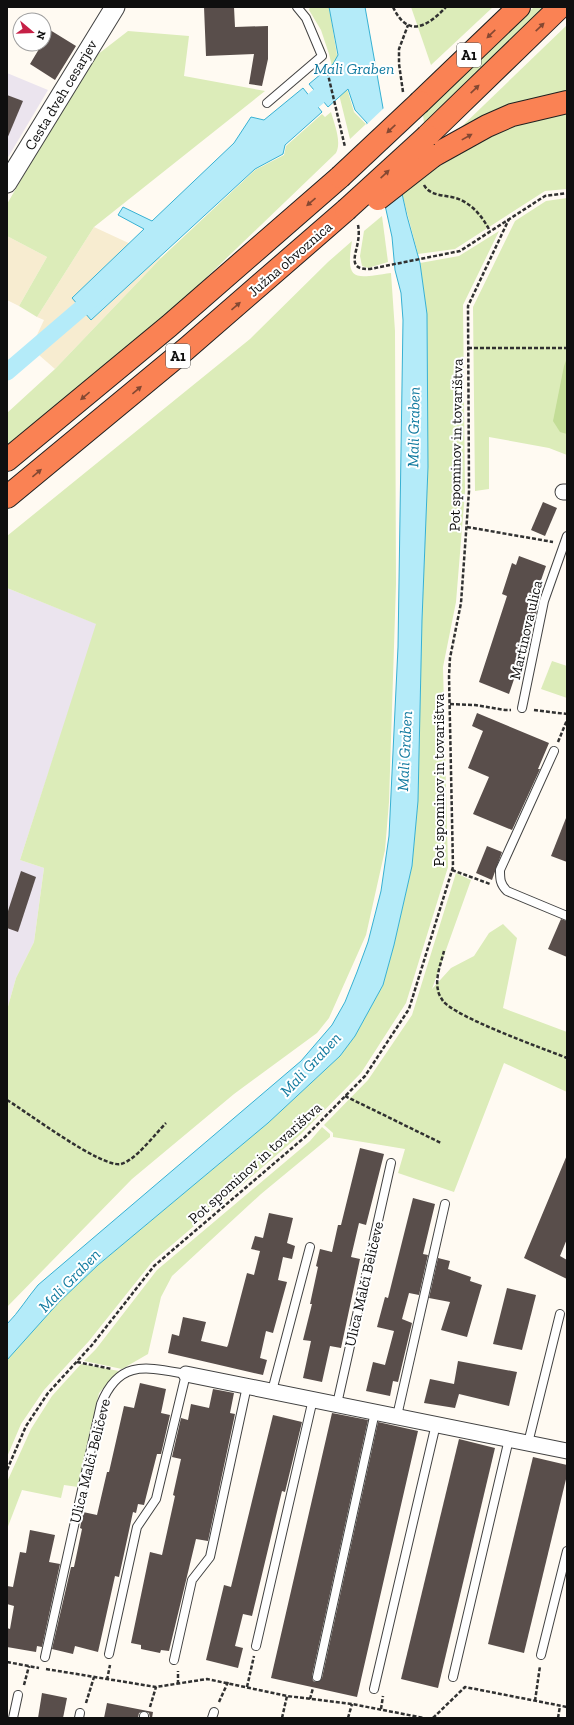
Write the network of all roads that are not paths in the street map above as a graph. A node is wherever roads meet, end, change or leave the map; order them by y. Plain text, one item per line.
1 (115, 7) edge
2 (297, 7) edge
3 (519, 7) edge
4 (560, 7) edge
5 (267, 102) dead end
6 (567, 102) edge
7 (7, 183) edge
8 (346, 210) junction
9 (7, 460) edge
10 (7, 497) edge
11 (566, 540) edge
12 (522, 708) road end
13 (554, 751) road end
14 (567, 916) edge
15 (391, 1163) dead end
16 (445, 1204) dead end
17 (310, 1247) dead end
18 (560, 1314) dead end
19 (186, 1374) junction
20 (247, 1386) junction
21 (272, 1391) junction
22 (313, 1399) junction
23 (337, 1404) junction
24 (375, 1412) junction
25 (397, 1416) junction
26 (436, 1424) junction
27 (508, 1439) junction
28 (528, 1443) junction
29 (567, 1451) edge
30 (567, 1551) edge
31 (256, 1646) road end
32 (109, 1654) dead end
33 (541, 1655) road end
34 (45, 1657) dead end
35 (174, 1660) dead end
36 (317, 1677) dead end
37 (452, 1677) dead end
38 (374, 1689) dead end
39 (18, 1695) road end
40 (13, 1718) edge

1 - 7 street, Cesta dveh cesarjev
2 - 5 lane
3 -> 9 highway, Južna obvoznica / A1, bridge
8 -> 4 highway, Južna obvoznica / A1, bridge
8 -> 6 highway, bridge
10 -> 8 highway, Južna obvoznica / A1
11 - 12 lane, Martinova ulica
13 - 14 lane
15 - 23 lane, Ulica Malči Beličeve
16 - 25 lane
17 - 21 lane
18 - 28 lane
19 - 20 street
19 - 32 lane
19 - 34 lane, Ulica Malči Beličeve
20 - 21 street
20 - 35 lane
21 - 22 street
22 - 23 street
22 - 31 lane
23 - 24 street
24 - 25 street
24 - 36 lane
25 - 26 street
26 - 27 street
26 - 38 lane
27 - 28 street
27 - 37 lane
28 - 29 street
30 - 33 lane
39 - 40 lane

